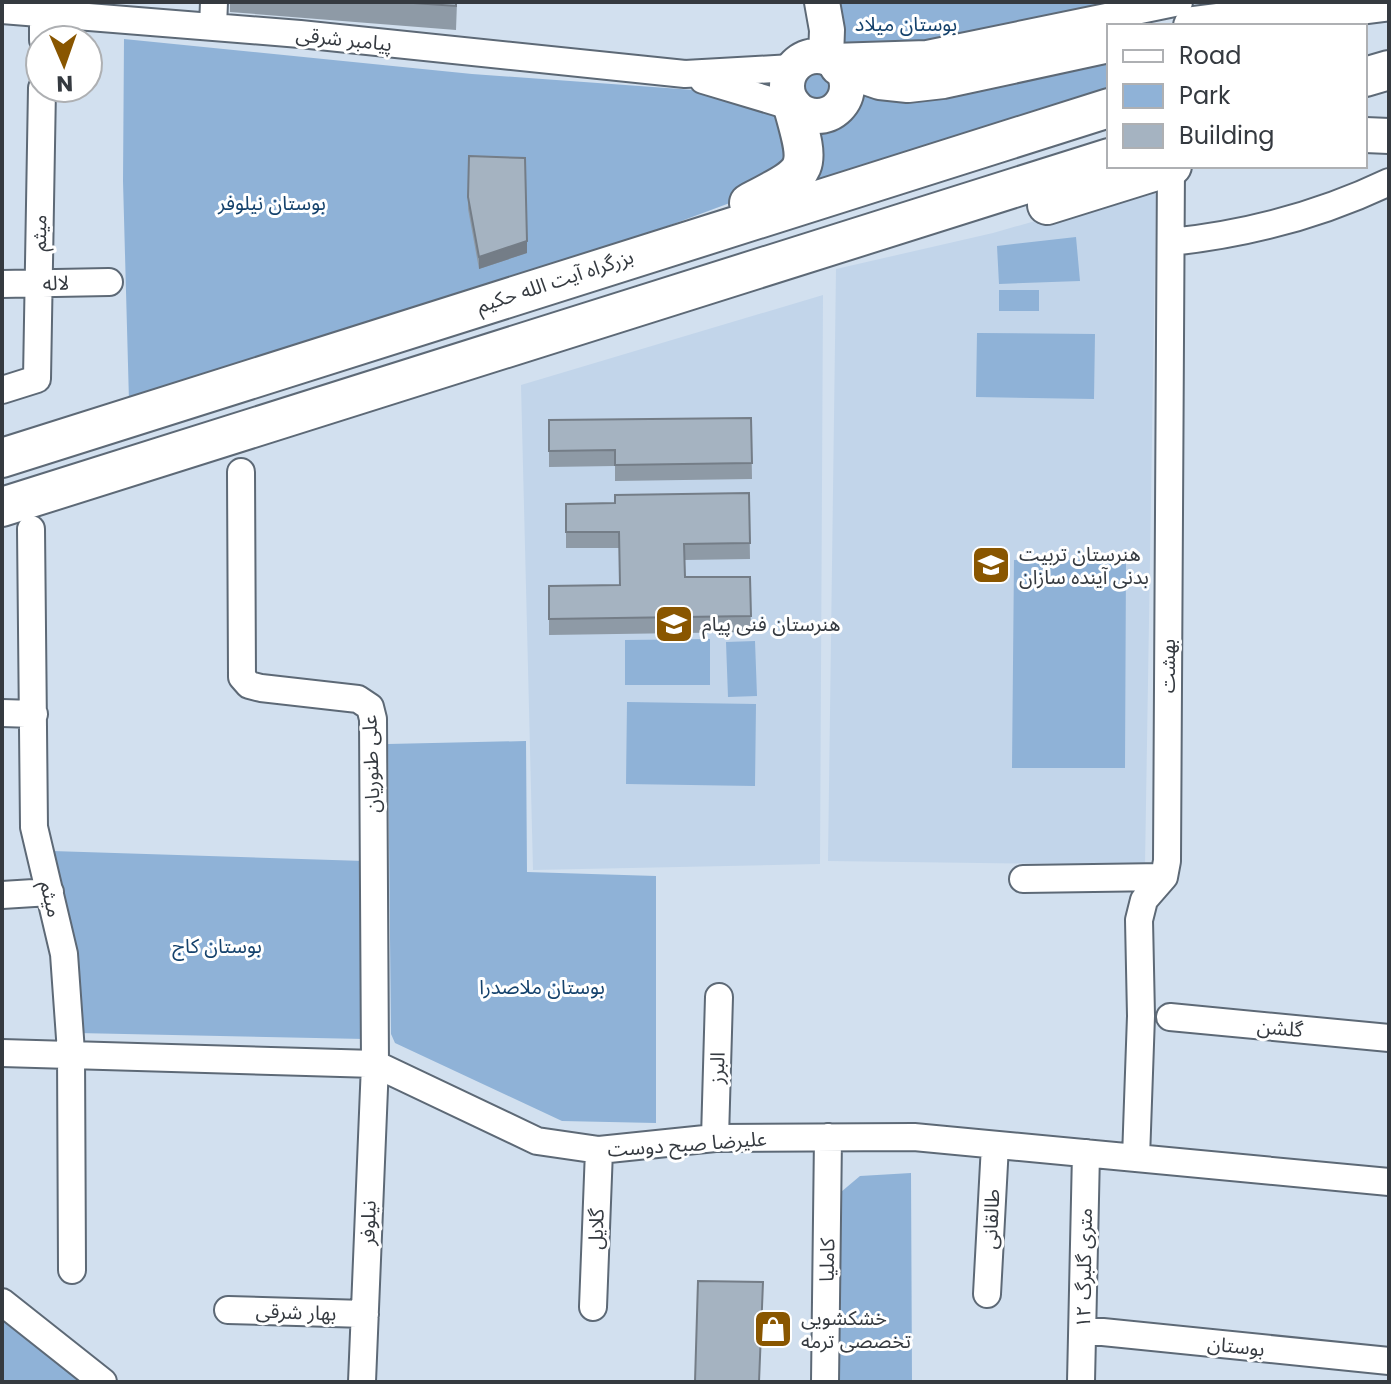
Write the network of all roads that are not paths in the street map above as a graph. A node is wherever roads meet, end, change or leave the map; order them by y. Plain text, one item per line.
1 (813, 2) edge
2 (822, 2) edge
3 (1179, 2) edge
4 (1218, 2) edge
5 (1384, 2) edge
6 (2, 10) edge
7 (43, 13) junction
8 (213, 14) edge
9 (1275, 18) junction
10 (1389, 19) edge
11 (43, 24) edge
12 (1214, 24) edge
13 (1367, 26) edge
14 (1107, 43) edge
15 (817, 62) junction
16 (1389, 70) edge
17 (685, 74) junction
18 (1367, 76) edge
19 (42, 104) edge
20 (793, 107) junction
21 (1107, 109) edge
22 (1367, 135) edge
23 (1389, 136) edge
24 (1107, 159) edge
25 (1166, 168) edge
26 (1172, 168) edge
27 (1389, 182) edge
28 (1171, 242) junction
29 (674, 243) junction
30 (817, 250) junction
31 (109, 282) dead end
32 (2, 284) edge
33 (39, 284) junction
34 (2, 390) edge
35 (2, 458) edge
36 (241, 472) dead end
37 (16, 518) edge
38 (2, 713) edge
39 (34, 714) junction
40 (1164, 877) junction
41 (1023, 879) dead end
42 (50, 892) junction
43 (2, 895) edge
44 (719, 997) dead end
45 (1170, 1017) dead end
46 (1389, 1038) edge
47 (71, 1052) junction
48 (2, 1053) edge
49 (375, 1064) junction
50 (828, 1137) junction
51 (715, 1138) junction
52 (995, 1145) junction
53 (599, 1150) junction
54 (1086, 1153) junction
55 (1136, 1158) junction
56 (1389, 1182) edge
57 (72, 1270) dead end
58 (987, 1294) dead end
59 (2, 1302) edge
60 (593, 1307) dead end
61 (228, 1310) dead end
62 (365, 1314) junction
63 (1083, 1330) junction
64 (1389, 1361) edge
65 (103, 1382) edge
66 (362, 1382) edge
67 (825, 1382) edge
68 (1081, 1382) edge

1 - 15 main road
2 - 15 main road
3 - 15 street, پیامبر شرقی
4 - 9 street
5 - 9 highway
6 - 7 street, پیامبر شرقی
7 - 8 street, پیامبر شرقی
7 - 11 street
8 - 17 street, پیامبر شرقی
9 - 12 highway
10 - 13 highway
14 - 15 highway
15 - 17 street, پیامبر شرقی
15 - 20 main road
15 - 20 main road
16 - 18 highway
17 - 20 street, پیامبر شرقی
19 - 33 street, میثم
20 - 29 highway
21 - 29 highway, بزرگراه آیت الله حکیم
22 - 23 main road
24 - 30 highway
25 - 30 highway
26 - 28 street, بهشت
27 - 28 street
28 - 40 street, بهشت
29 - 35 highway, بزرگراه آیت الله حکیم
30 - 37 highway
31 - 33 street, لاله
32 - 33 street, لاله
33 - 34 street, میثم
36 - 49 street, علی طنوریان
37 - 39 street, میثم
38 - 39 street
39 - 42 street, میثم
40 - 41 street
40 - 55 street
42 - 43 street
42 - 47 street, میثم
44 - 51 street, البرز
45 - 46 street, گلشن
47 - 48 street, علیرضا صبح دوست
47 - 49 street, علیرضا صبح دوست
47 - 57 street, میثم
49 - 53 street, علیرضا صبح دوست
49 - 62 street, نیلوفر
50 - 51 street, علیرضا صبح دوست
50 - 52 street, علیرضا صبح دوست
50 - 67 street, کاملیا
51 - 53 street, علیرضا صبح دوست
52 - 54 street, علیرضا صبح دوست
52 - 58 street, طالقانی
53 - 60 street, گلایل
54 - 55 street, علیرضا صبح دوست
54 - 63 street, ۱۲ متری گلبرگ
55 - 56 street, علیرضا صبح دوست
59 - 65 street
61 - 62 street, بهار شرقی
62 - 66 street, نیلوفر
63 - 64 street, بوستان
63 - 68 street, ۱۲ متری گلبرگ

